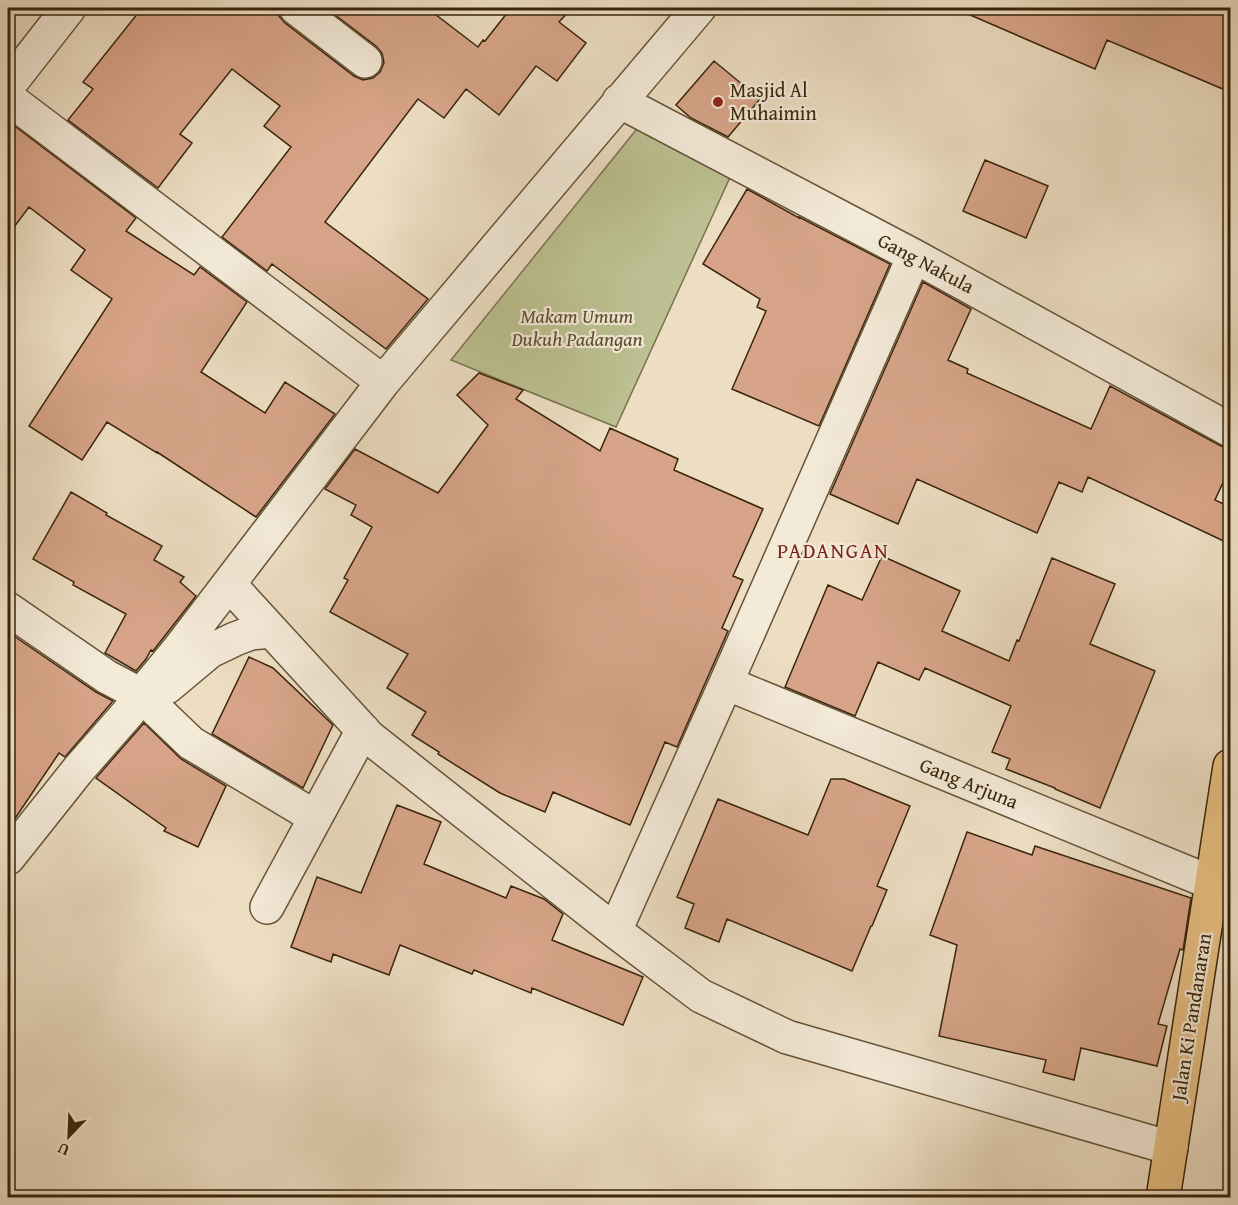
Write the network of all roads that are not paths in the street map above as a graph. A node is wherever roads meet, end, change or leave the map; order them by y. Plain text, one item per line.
1 (69, 8) edge
2 (296, 8) edge
3 (699, 8) edge
4 (365, 61) dead end
5 (8, 86) edge
6 (8, 98) edge
7 (619, 101) junction
8 (914, 256) junction
9 (383, 382) junction
10 (1230, 430) edge
11 (229, 584) junction
12 (8, 609) edge
13 (272, 632) junction
14 (726, 683) junction
15 (141, 695) junction
16 (363, 730) junction
17 (1230, 766) edge
18 (315, 818) junction
19 (8, 858) edge
20 (1212, 883) junction
21 (267, 907) dead end
22 (615, 931) junction
23 (1171, 1148) junction
24 (1163, 1197) edge

1 - 5 street
2 - 4 street
3 - 7 street
6 - 9 street
7 - 8 street, Gang Nakula
7 - 9 street
8 - 10 street, Gang Nakula
8 - 14 street
9 - 11 street
11 - 13 street
11 - 15 street
12 - 15 street
13 - 15 street
13 - 16 street
14 - 20 street, Gang Arjuna
14 - 22 street
15 - 18 street
15 - 19 street
16 - 18 street
16 - 22 street
17 - 20 main road, Jalan Ki Pandanaran
18 - 21 street
20 - 23 main road, Jalan Ki Pandanaran
22 - 23 street
23 - 24 main road, Jalan Ki Pandanaran

